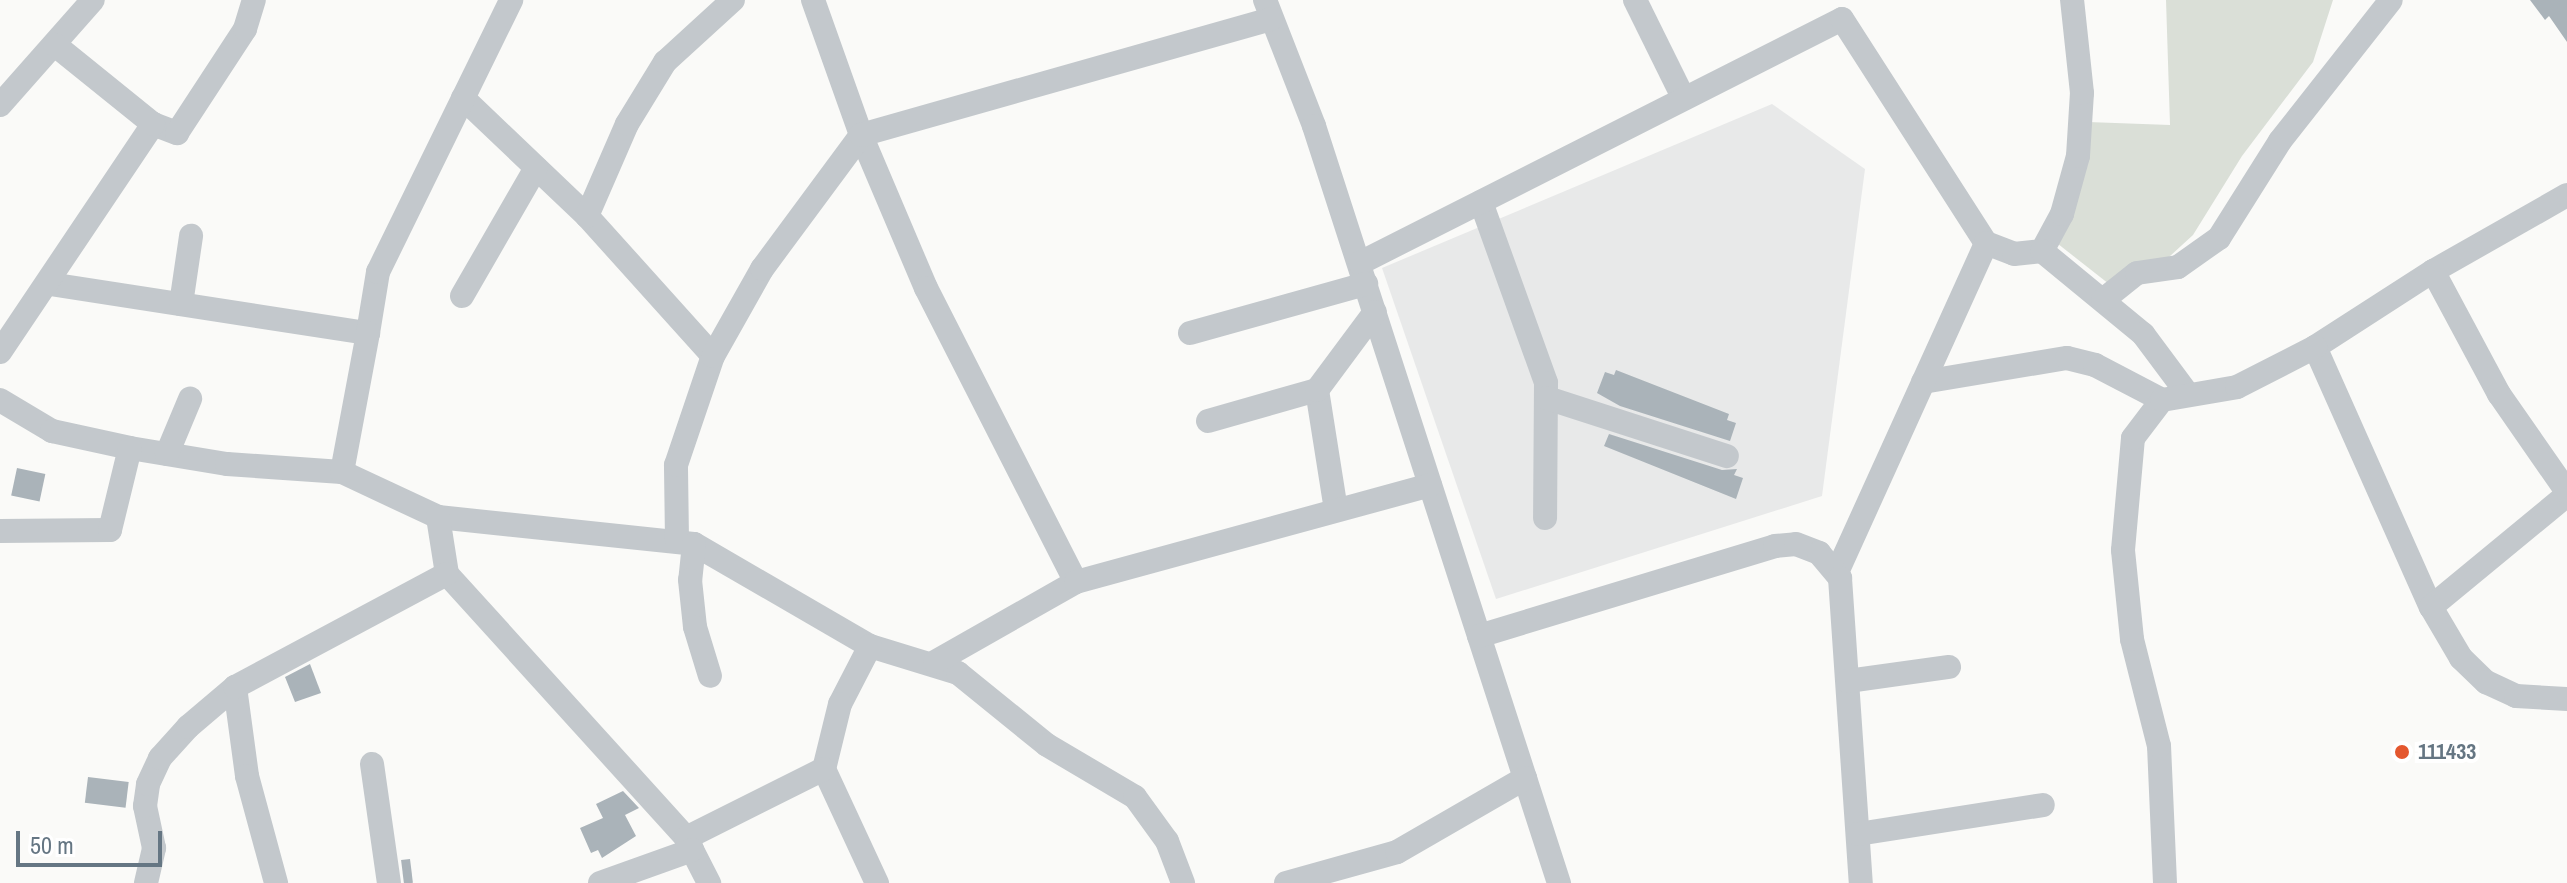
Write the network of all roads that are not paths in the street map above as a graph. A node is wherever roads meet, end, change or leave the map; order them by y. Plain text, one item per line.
1 (93, 0) edge
2 (254, 0) edge
3 (511, 0) edge
4 (733, 0) edge
5 (813, 0) edge
6 (1635, 0) edge
7 (2072, 0) edge
8 (2391, 0) edge
9 (1268, 9) edge
10 (1840, 9) edge
11 (55, 45) junction
12 (463, 98) junction
13 (1684, 99) junction
14 (0, 105) edge
15 (153, 124) junction
16 (861, 135) junction
17 (536, 168) junction
18 (2567, 195) edge
19 (1481, 202) junction
20 (587, 216) junction
21 (191, 236) dead end
22 (1986, 243) junction
23 (2042, 251) junction
24 (2433, 271) junction
25 (1363, 273) junction
26 (50, 284) junction
27 (462, 296) dead end
28 (2103, 300) junction
29 (181, 304) junction
30 (1375, 312) junction
31 (368, 333) junction
32 (1190, 333) dead end
33 (2315, 347) junction
34 (0, 352) edge
35 (713, 356) junction
36 (1923, 382) junction
37 (1317, 390) junction
38 (2187, 393) junction
39 (1547, 398) junction
40 (190, 399) dead end
41 (0, 400) edge
42 (2162, 400) junction
43 (1208, 421) dead end
44 (130, 448) junction
45 (167, 454) junction
46 (1727, 456) dead end
47 (342, 472) junction
48 (1430, 485) junction
49 (2567, 494) edge
50 (1336, 510) junction
51 (438, 517) junction
52 (1545, 518) dead end
53 (0, 531) edge
54 (686, 542) junction
55 (1838, 570) junction
56 (447, 574) junction
57 (1076, 582) junction
58 (2431, 607) junction
59 (1479, 636) junction
60 (870, 646) junction
61 (935, 662) junction
62 (1949, 667) dead end
63 (710, 676) dead end
64 (1848, 681) junction
65 (235, 687) junction
66 (2567, 699) edge
67 (372, 764) dead end
68 (824, 769) junction
69 (1525, 778) junction
70 (2043, 805) dead end
71 (1858, 834) junction
72 (689, 844) junction
73 (146, 883) edge
74 (276, 883) edge
75 (389, 883) edge
76 (600, 883) edge
77 (709, 883) edge
78 (877, 883) edge
79 (1183, 883) edge
80 (1286, 883) edge
81 (1559, 883) edge
82 (1861, 883) edge
83 (2165, 883) edge

1 - 11 street
2 - 15 street
3 - 12 street
4 - 20 street
5 - 16 street
6 - 13 street
7 - 23 street
8 - 28 street
9 - 16 street
9 - 25 street
10 - 13 street
10 - 22 street
11 - 14 street
11 - 15 street
12 - 17 street
12 - 31 street
13 - 19 street
15 - 26 street
16 - 35 street
16 - 57 street
17 - 20 street
17 - 27 street
18 - 24 street
19 - 25 street
19 - 39 street
20 - 35 street
21 - 29 street
22 - 23 street
22 - 36 street
23 - 28 street
24 - 33 street
24 - 49 street
25 - 30 street
25 - 32 street
26 - 29 street
26 - 34 street
28 - 38 street
29 - 31 street
30 - 37 street
30 - 48 street
31 - 47 street
33 - 38 street
33 - 58 street
35 - 54 street
36 - 42 street
36 - 55 street
37 - 43 street
37 - 50 street
38 - 42 street
39 - 46 street
39 - 52 street
40 - 45 street
41 - 44 street
42 - 83 street
44 - 45 street
44 - 53 street
45 - 47 street
47 - 51 street
48 - 50 street
48 - 59 street
49 - 58 street
50 - 57 street
51 - 54 street
51 - 56 street
54 - 60 street
54 - 63 street
55 - 59 street
55 - 64 street
56 - 65 street
56 - 72 street
57 - 61 street
58 - 66 street
59 - 69 street
60 - 61 street
60 - 68 street
61 - 79 street
62 - 64 street
64 - 71 street
65 - 73 street
65 - 74 street
67 - 75 street
68 - 72 street
68 - 78 street
69 - 80 street
69 - 81 street
70 - 71 street
71 - 82 street
72 - 76 street
72 - 77 street

